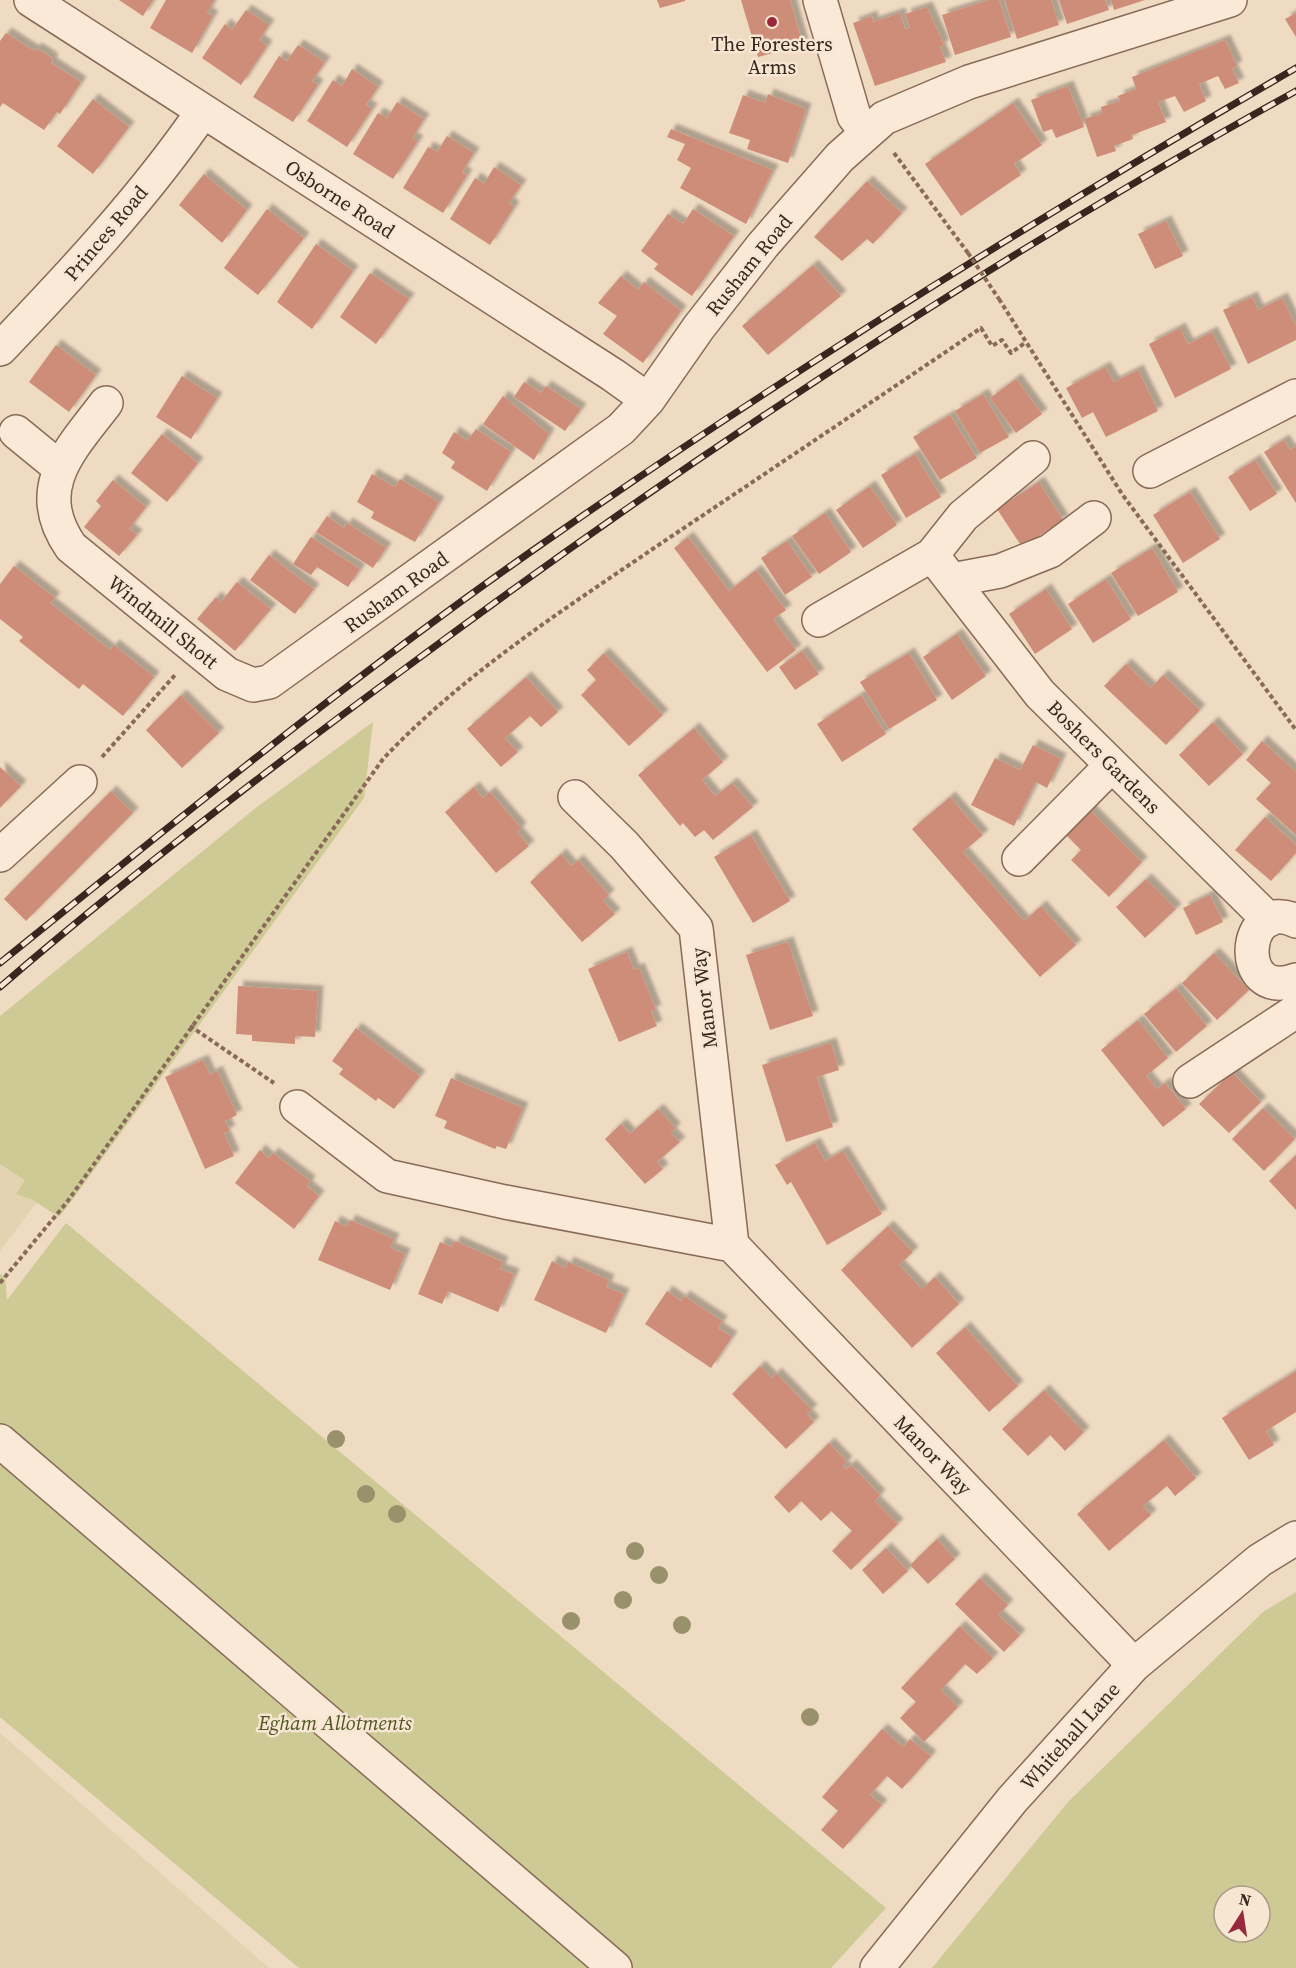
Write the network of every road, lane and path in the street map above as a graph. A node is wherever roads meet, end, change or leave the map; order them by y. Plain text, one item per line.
1 (31, 0) edge
2 (820, 0) edge
3 (1228, 0) edge
4 (203, 111) junction
5 (867, 134) junction
6 (1026, 342) junction
7 (0, 349) edge
8 (1296, 396) edge
9 (648, 400) junction
10 (106, 403) dead end
11 (16, 432) dead end
12 (1033, 458) dead end
13 (60, 468) junction
14 (1150, 471) joint
15 (1122, 494) junction
16 (1094, 518) joint
17 (932, 555) junction
18 (952, 580) junction
19 (819, 620) dead end
20 (331, 639) joint
21 (197, 651) junction
22 (1296, 730) edge
23 (1112, 765) junction
24 (80, 782) joint
25 (575, 797) dead end
26 (0, 855) edge
27 (1019, 859) dead end
28 (1283, 921) edge
29 (1296, 990) edge
30 (190, 1026) junction
31 (1190, 1081) dead end
32 (297, 1107) joint
33 (732, 1245) junction
34 (0, 1283) edge
35 (0, 1442) edge
36 (1296, 1538) edge
37 (1134, 1665) junction
38 (615, 1968) edge
39 (877, 1968) edge

1 - 4 street, Osborne Road
2 - 5 street
3 - 5 street, Rusham Road
4 - 7 street, Princes Road
4 - 9 street, Osborne Road
5 - 6 path, bridge
5 - 9 street, Rusham Road
6 - 15 path
6 - 30 path
8 - 14 street
9 - 20 street, Rusham Road
10 - 13 street, Windmill Shott
11 - 13 street
12 - 17 street
13 - 21 street, Windmill Shott
14 - 15 path
15 - 16 path
15 - 22 path
16 - 18 street
17 - 18 street, Boshers Gardens
17 - 19 street
18 - 23 street, Boshers Gardens
20 - 21 street, Windmill Shott
21 - 24 path
23 - 27 street
23 - 28 street, Boshers Gardens
24 - 26 street
25 - 33 street, Manor Way
28 - 29 street, Boshers Gardens
29 - 31 street
30 - 32 path
30 - 34 path
32 - 33 street
33 - 37 street, Manor Way
35 - 38 street
36 - 37 street, Whitehall Lane
37 - 39 street, Whitehall Lane

